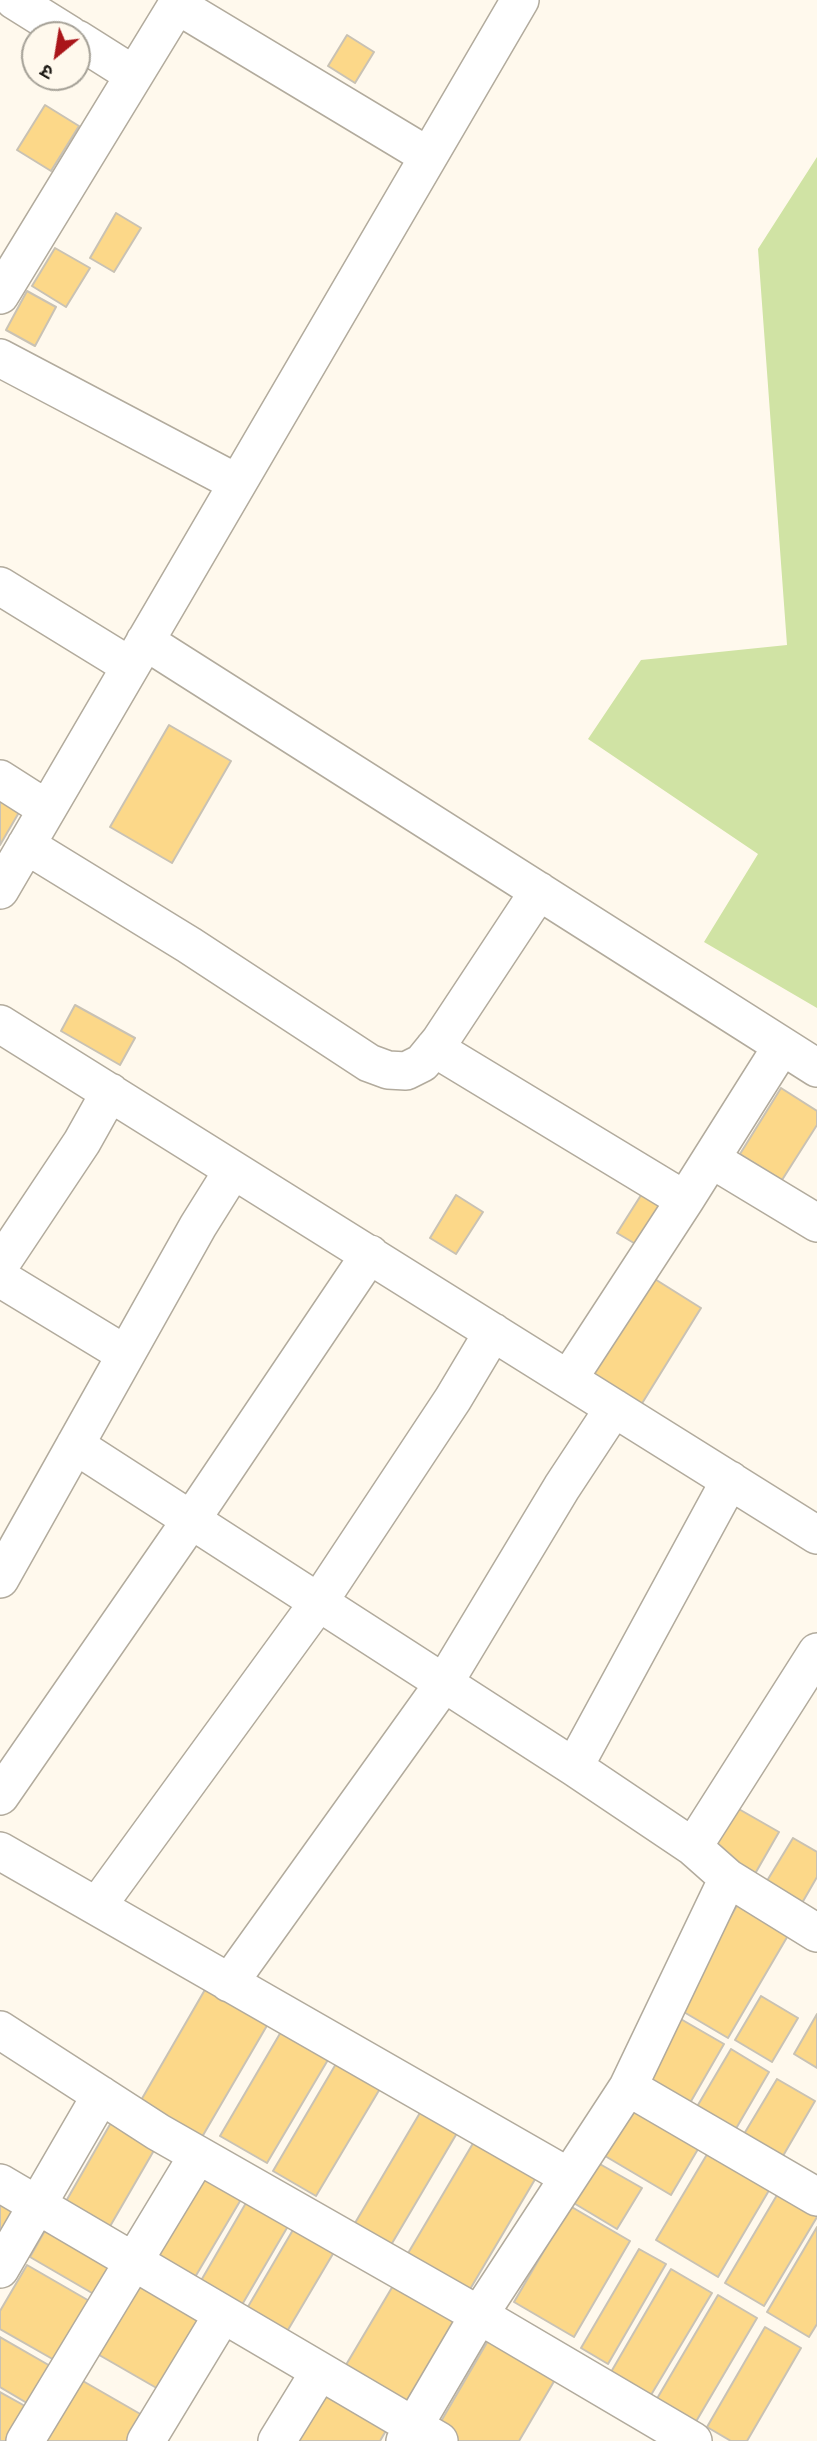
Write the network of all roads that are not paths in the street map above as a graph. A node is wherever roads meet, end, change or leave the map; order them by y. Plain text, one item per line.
1 (14, 0) edge
2 (520, 0) edge
3 (179, 2) edge
4 (48, 21) edge
5 (91, 49) edge
6 (134, 75) junction
7 (428, 156) junction
8 (0, 295) edge
9 (0, 358) edge
10 (237, 483) junction
11 (0, 586) edge
12 (138, 654) junction
13 (0, 779) edge
14 (47, 808) junction
15 (26, 845) junction
16 (0, 890) edge
17 (539, 891) junction
18 (0, 1024) edge
19 (782, 1046) junction
20 (434, 1048) junction
21 (817, 1068) edge
22 (110, 1092) junction
23 (711, 1159) junction
24 (233, 1170) junction
25 (685, 1200) junction
26 (817, 1223) edge
27 (370, 1255) junction
28 (0, 1265) edge
29 (0, 1278) edge
30 (493, 1332) junction
31 (125, 1354) junction
32 (569, 1378) junction
33 (614, 1408) junction
34 (75, 1445) junction
35 (730, 1480) junction
36 (191, 1520) junction
37 (817, 1535) edge
38 (0, 1579) edge
39 (318, 1604) junction
40 (817, 1652) edge
41 (444, 1683) junction
42 (574, 1767) junction
43 (0, 1796) edge
44 (693, 1847) junction
45 (0, 1851) edge
46 (729, 1878) junction
47 (98, 1906) junction
48 (817, 1933) edge
49 (229, 1983) junction
50 (6, 2046) edge
51 (628, 2087) junction
52 (101, 2095) junction
53 (198, 2155) junction
54 (569, 2177) junction
55 (0, 2183) edge
56 (817, 2197) edge
57 (37, 2205) junction
58 (134, 2261) junction
59 (0, 2269) edge
60 (223, 2314) junction
61 (479, 2315) junction
62 (320, 2371) junction
63 (419, 2436) edge
64 (25, 2441) edge
65 (146, 2441) edge
66 (277, 2441) edge
67 (693, 2441) edge

1 - 4 street
2 - 7 street
3 - 6 street
3 - 7 street
5 - 6 street
6 - 8 street
7 - 10 street
9 - 10 street
10 - 12 street
11 - 12 street
12 - 14 street
12 - 17 street
13 - 14 street
14 - 15 street
15 - 16 street
15 - 20 street
17 - 19 street
17 - 20 street
18 - 22 street
19 - 21 street
19 - 23 street
20 - 25 street
22 - 24 street
22 - 28 street
23 - 25 street
23 - 26 street
24 - 27 street
24 - 31 street
25 - 32 street
27 - 30 street
27 - 36 street
29 - 31 street
30 - 32 street
30 - 39 street
31 - 34 street
32 - 33 street
33 - 35 street
33 - 41 street
34 - 36 street
34 - 38 street
35 - 37 street
35 - 42 street
36 - 39 street
36 - 43 street
39 - 41 street
39 - 47 street
40 - 44 street
41 - 42 street
41 - 49 street
42 - 44 street
44 - 46 street
45 - 47 street
46 - 48 street
46 - 51 street
47 - 49 street
49 - 54 street
50 - 52 street
51 - 54 street
51 - 56 street
52 - 53 street
52 - 57 street
53 - 58 street
53 - 61 street
54 - 61 street
55 - 57 street
57 - 58 street
57 - 59 street
58 - 60 street
58 - 64 street
60 - 62 street
60 - 65 street
61 - 63 street
61 - 67 street
62 - 63 street
62 - 66 street

